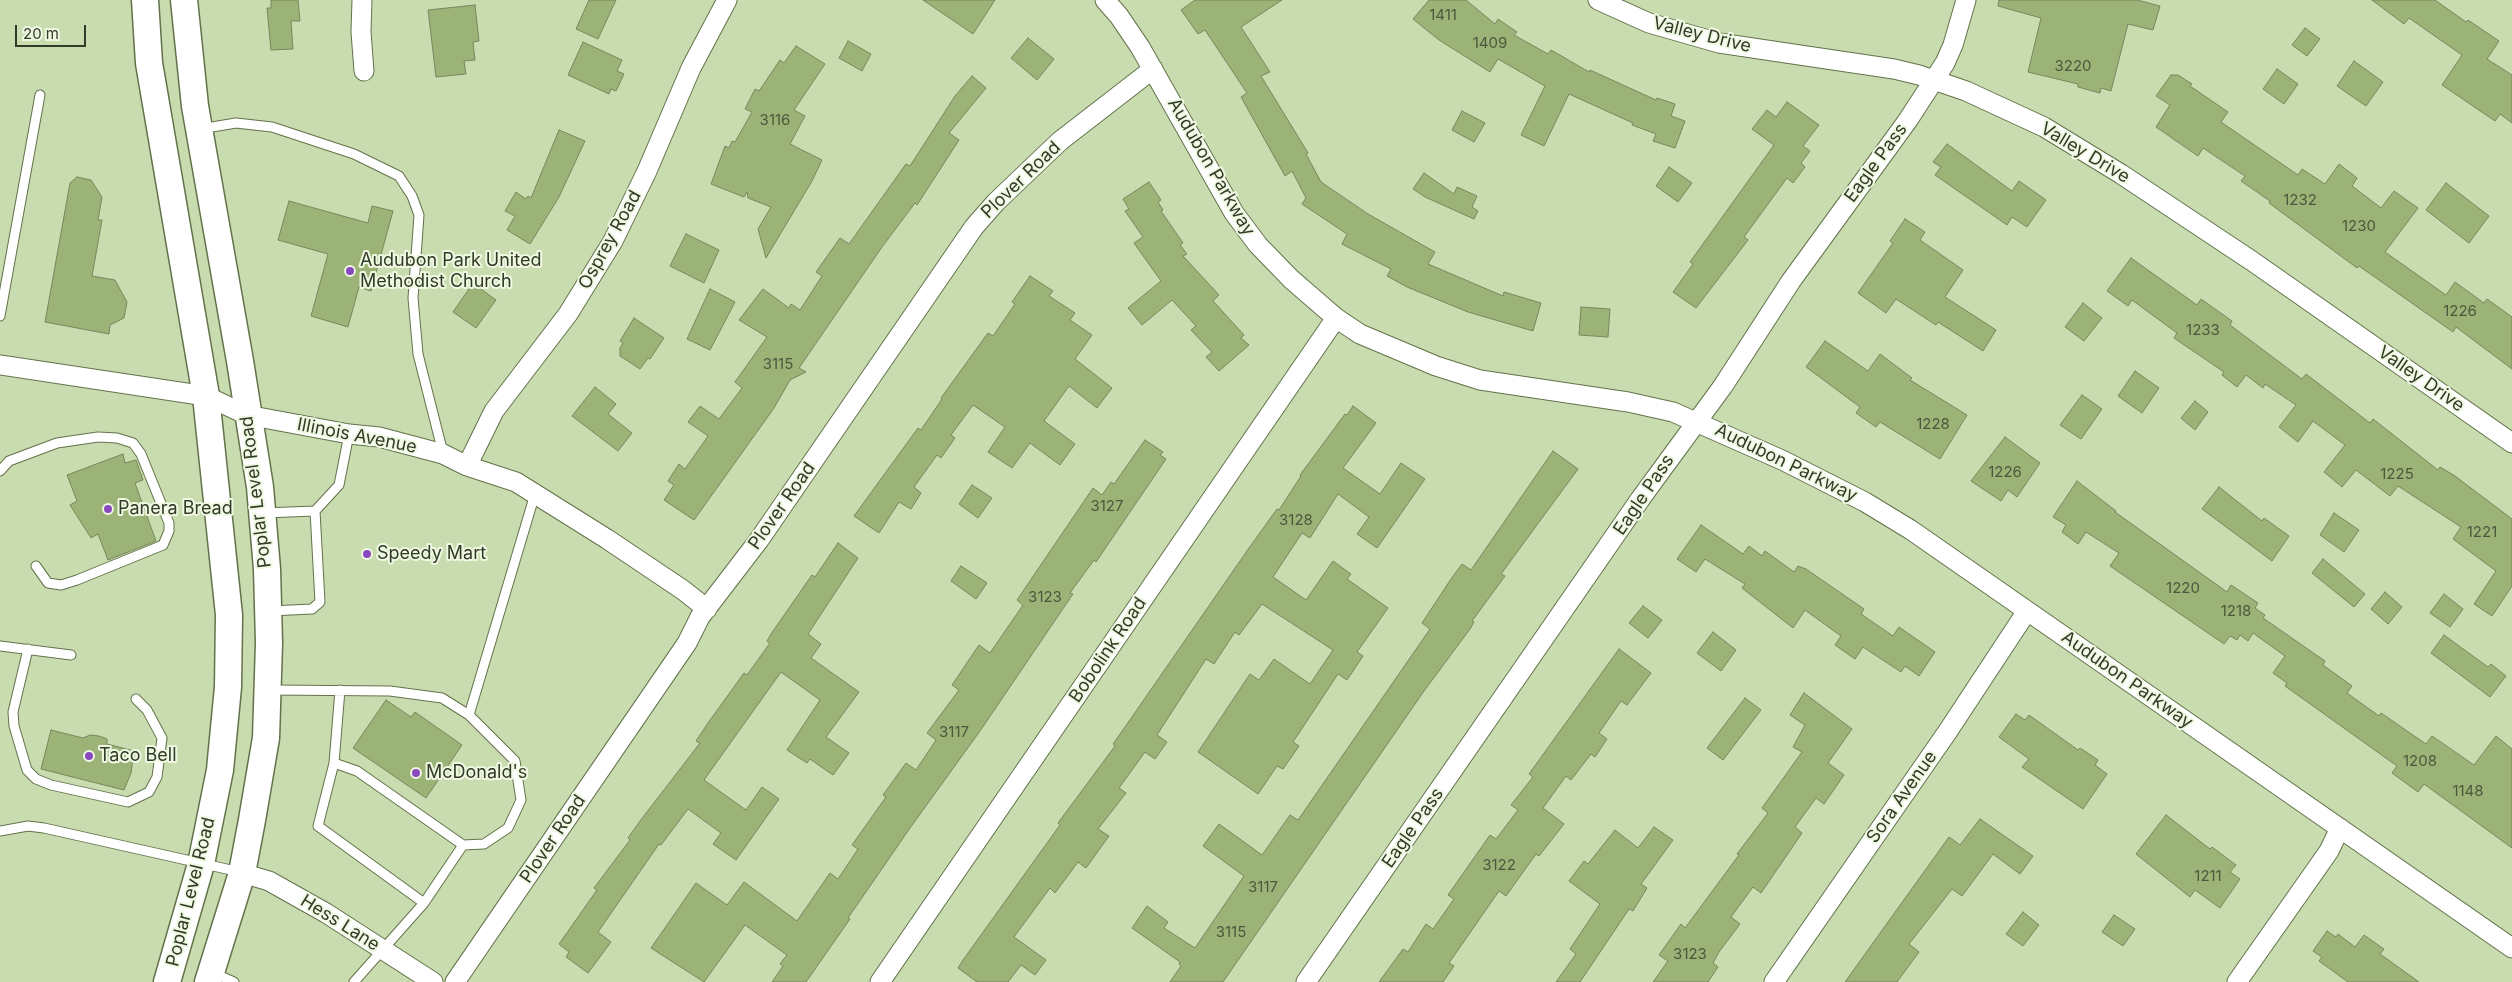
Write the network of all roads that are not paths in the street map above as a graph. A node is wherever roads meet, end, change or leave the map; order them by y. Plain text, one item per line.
1 (145, 0) edge
2 (184, 0) edge
3 (362, 0) edge
4 (727, 0) edge
5 (1105, 0) edge
6 (1598, 0) edge
7 (1966, 0) edge
8 (1153, 69) junction
9 (364, 71) dead end
10 (1933, 80) junction
11 (40, 95) dead end
12 (200, 129) junction
13 (0, 316) edge
14 (1336, 318) junction
15 (0, 365) edge
16 (206, 396) junction
17 (247, 415) junction
18 (1696, 421) junction
19 (349, 434) junction
20 (2512, 443) edge
21 (443, 454) junction
22 (467, 466) junction
23 (0, 471) edge
24 (535, 494) junction
25 (315, 511) junction
26 (262, 514) junction
27 (36, 566) dead end
28 (707, 609) junction
29 (268, 611) junction
30 (2027, 611) junction
31 (0, 646) edge
32 (28, 649) junction
33 (71, 655) dead end
34 (267, 690) junction
35 (340, 690) junction
36 (136, 700) dead end
37 (469, 715) junction
38 (334, 763) junction
39 (2340, 828) junction
40 (0, 831) edge
41 (463, 844) junction
42 (201, 864) junction
43 (242, 873) junction
44 (424, 903) junction
45 (2512, 948) edge
46 (384, 950) junction
47 (218, 979) edge
48 (167, 982) edge
49 (354, 982) edge
50 (433, 982) edge
51 (455, 982) edge
52 (880, 982) edge
53 (1306, 982) edge
54 (1774, 982) edge
55 (2237, 982) edge

1 - 16 main road, Poplar Level Road
2 - 12 main road, Poplar Level Road
3 - 9 street
4 - 22 street, Osprey Road
5 - 8 street, Audubon Parkway
6 - 10 street, Valley Drive
7 - 10 street, Eagle Pass
8 - 14 street, Audubon Parkway
8 - 28 street, Plover Road
10 - 18 street, Eagle Pass
10 - 20 street, Valley Drive
11 - 13 lane
12 - 17 main road, Poplar Level Road
12 - 21 lane
14 - 18 street, Audubon Parkway
14 - 52 street, Bobolink Road
15 - 16 street, Illinois Avenue
16 - 17 street, Illinois Avenue
16 - 42 main road, Poplar Level Road
17 - 19 street, Illinois Avenue
17 - 26 main road, Poplar Level Road
18 - 30 street, Audubon Parkway
18 - 53 street, Eagle Pass
19 - 21 street, Illinois Avenue
19 - 25 lane
21 - 22 street, Illinois Avenue
22 - 24 street, Illinois Avenue
23 - 27 lane
24 - 28 street, Illinois Avenue
24 - 37 lane
25 - 26 lane
25 - 29 lane
26 - 29 main road, Poplar Level Road
28 - 51 street, Plover Road
29 - 34 main road, Poplar Level Road
30 - 39 street, Audubon Parkway
30 - 54 street, Sora Avenue
31 - 32 lane
32 - 33 lane
32 - 36 lane
34 - 35 lane
34 - 43 main road, Poplar Level Road
35 - 37 lane
35 - 38 lane
37 - 41 lane
38 - 41 lane
38 - 44 lane
39 - 45 street, Audubon Parkway
39 - 55 street
40 - 42 lane
41 - 44 lane
42 - 43 lane
42 - 48 main road, Poplar Level Road
43 - 46 street, Hess Lane
43 - 47 main road, Poplar Level Road
44 - 46 lane
46 - 49 lane
46 - 50 street, Hess Lane

